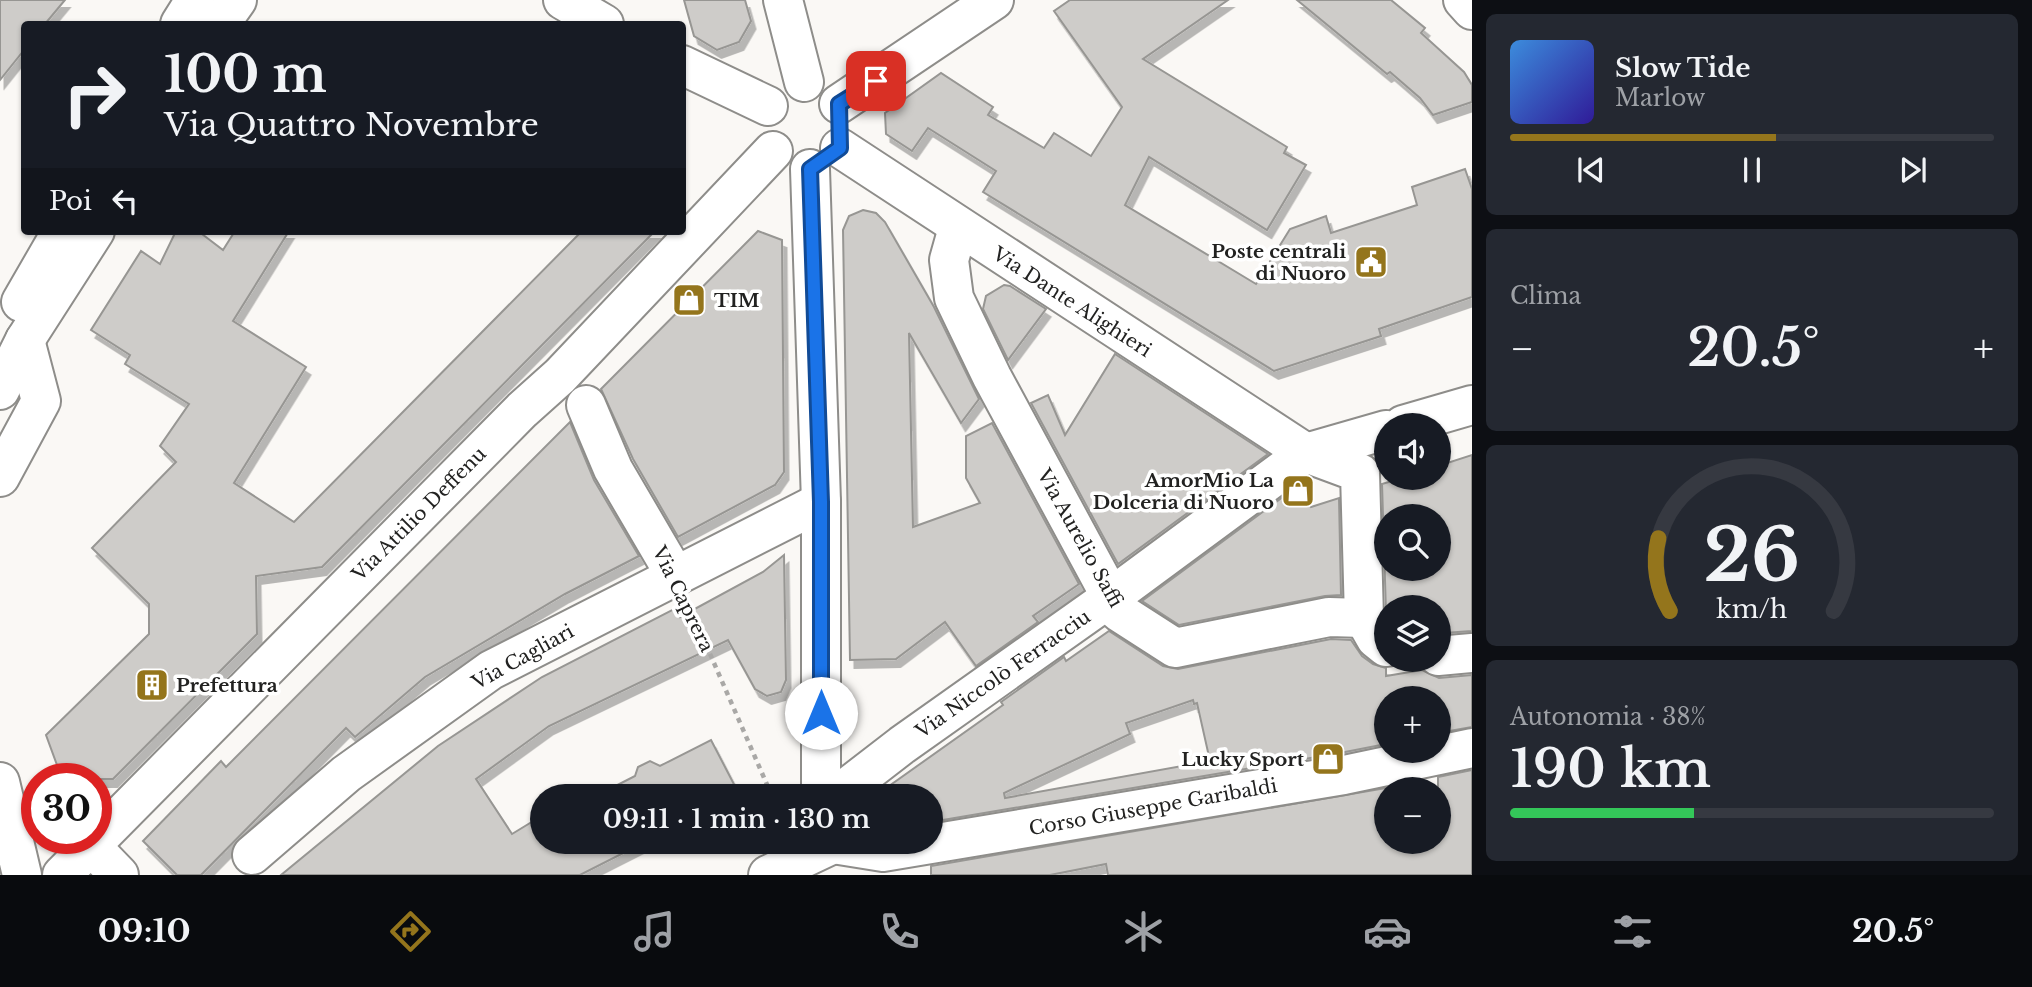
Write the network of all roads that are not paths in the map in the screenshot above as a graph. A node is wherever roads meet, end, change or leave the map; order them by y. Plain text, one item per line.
1 (195, 0) edge
2 (237, 0) edge
3 (563, 0) edge
4 (783, 0) edge
5 (994, 0) edge
6 (1463, 0) edge
7 (1472, 10) edge
8 (182, 21) edge
9 (222, 21) edge
10 (599, 21) edge
11 (686, 67) edge
12 (804, 82) junction
13 (839, 104) junction
14 (768, 106) junction
15 (773, 151) junction
16 (825, 158) junction
17 (958, 228) junction
18 (60, 235) edge
19 (92, 235) edge
20 (13, 340) edge
21 (0, 390) edge
22 (586, 405) dead end
23 (1472, 405) edge
24 (1444, 413) edge
25 (1374, 433) edge
26 (1306, 453) junction
27 (0, 477) edge
28 (821, 502) junction
29 (675, 575) junction
30 (1111, 597) junction
31 (1374, 621) edge
32 (1374, 632) edge
33 (1472, 653) edge
34 (1451, 655) edge
35 (1472, 748) edge
36 (0, 782) edge
37 (821, 784) edge
38 (852, 784) edge
39 (112, 825) edge
40 (943, 842) edge
41 (83, 854) edge
42 (99, 854) edge
43 (828, 854) edge
44 (841, 854) edge
45 (252, 855) dead end
46 (22, 875) edge
47 (62, 875) edge
48 (119, 875) edge
49 (768, 875) edge
50 (876, 875) edge

1 - 8 street
2 - 9 street
3 - 10 street
4 - 12 street
5 - 13 street
6 - 7 street
11 - 14 street
12 - 13 street
12 - 14 street
13 - 16 street
14 - 15 street
15 - 16 street
15 - 39 street, Via Attilio Deffenu
16 - 17 street, Via Dante Alighieri
16 - 28 street
17 - 26 street, Via Dante Alighieri
17 - 30 street, Via Aurelio Saffi
18 - 20 street
19 - 20 street
20 - 21 street
20 - 27 street
22 - 29 street, Via Caprera
23 - 24 street
25 - 26 street
26 - 30 street, Via Niccolò Ferracciu
26 - 31 street, Via Dante Alighieri
28 - 29 street, Via Cagliari
28 - 37 street
29 - 45 street, Via Cagliari
30 - 32 street, Via Aurelio Saffi
30 - 38 street, Via Niccolò Ferracciu
33 - 34 street
35 - 40 street, Corso Giuseppe Garibaldi
36 - 46 street
41 - 47 street, Via Attilio Deffenu
42 - 48 street
43 - 49 street
44 - 50 street

